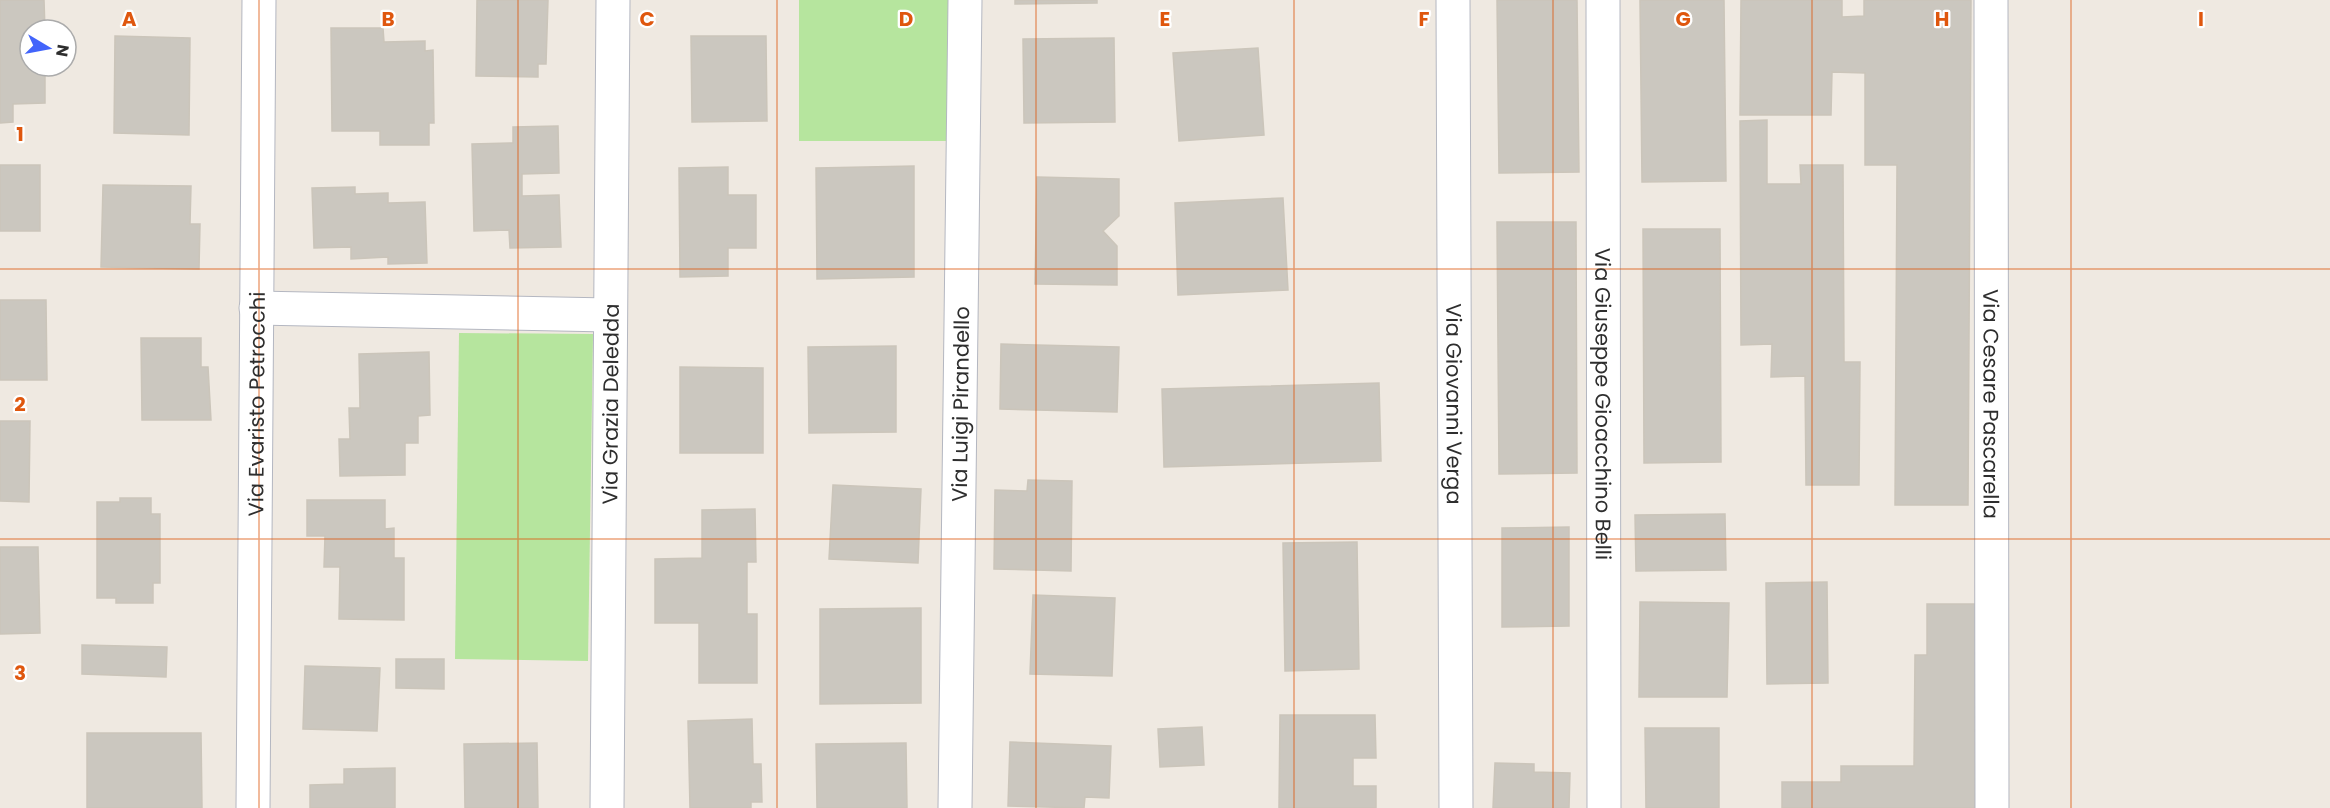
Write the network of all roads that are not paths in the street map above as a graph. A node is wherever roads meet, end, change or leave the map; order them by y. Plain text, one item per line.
1 (259, 0) edge
2 (613, 0) edge
3 (965, 0) edge
4 (1453, 0) edge
5 (1603, 0) edge
6 (1991, 0) edge
7 (256, 308) junction
8 (609, 315) junction
9 (253, 808) edge
10 (607, 808) edge
11 (955, 808) edge
12 (1456, 808) edge
13 (1604, 808) edge
14 (1992, 808) edge

1 - 7 street, Via Evaristo Petrocchi
2 - 8 street, Via Grazia Deledda
3 - 11 street, Via Luigi Pirandello
4 - 12 street, Via Giovanni Verga
5 - 13 street, Via Giuseppe Gioacchino Belli
6 - 14 street, Via Cesare Pascarella
7 - 8 street
7 - 9 street, Via Evaristo Petrocchi
8 - 10 street, Via Grazia Deledda

